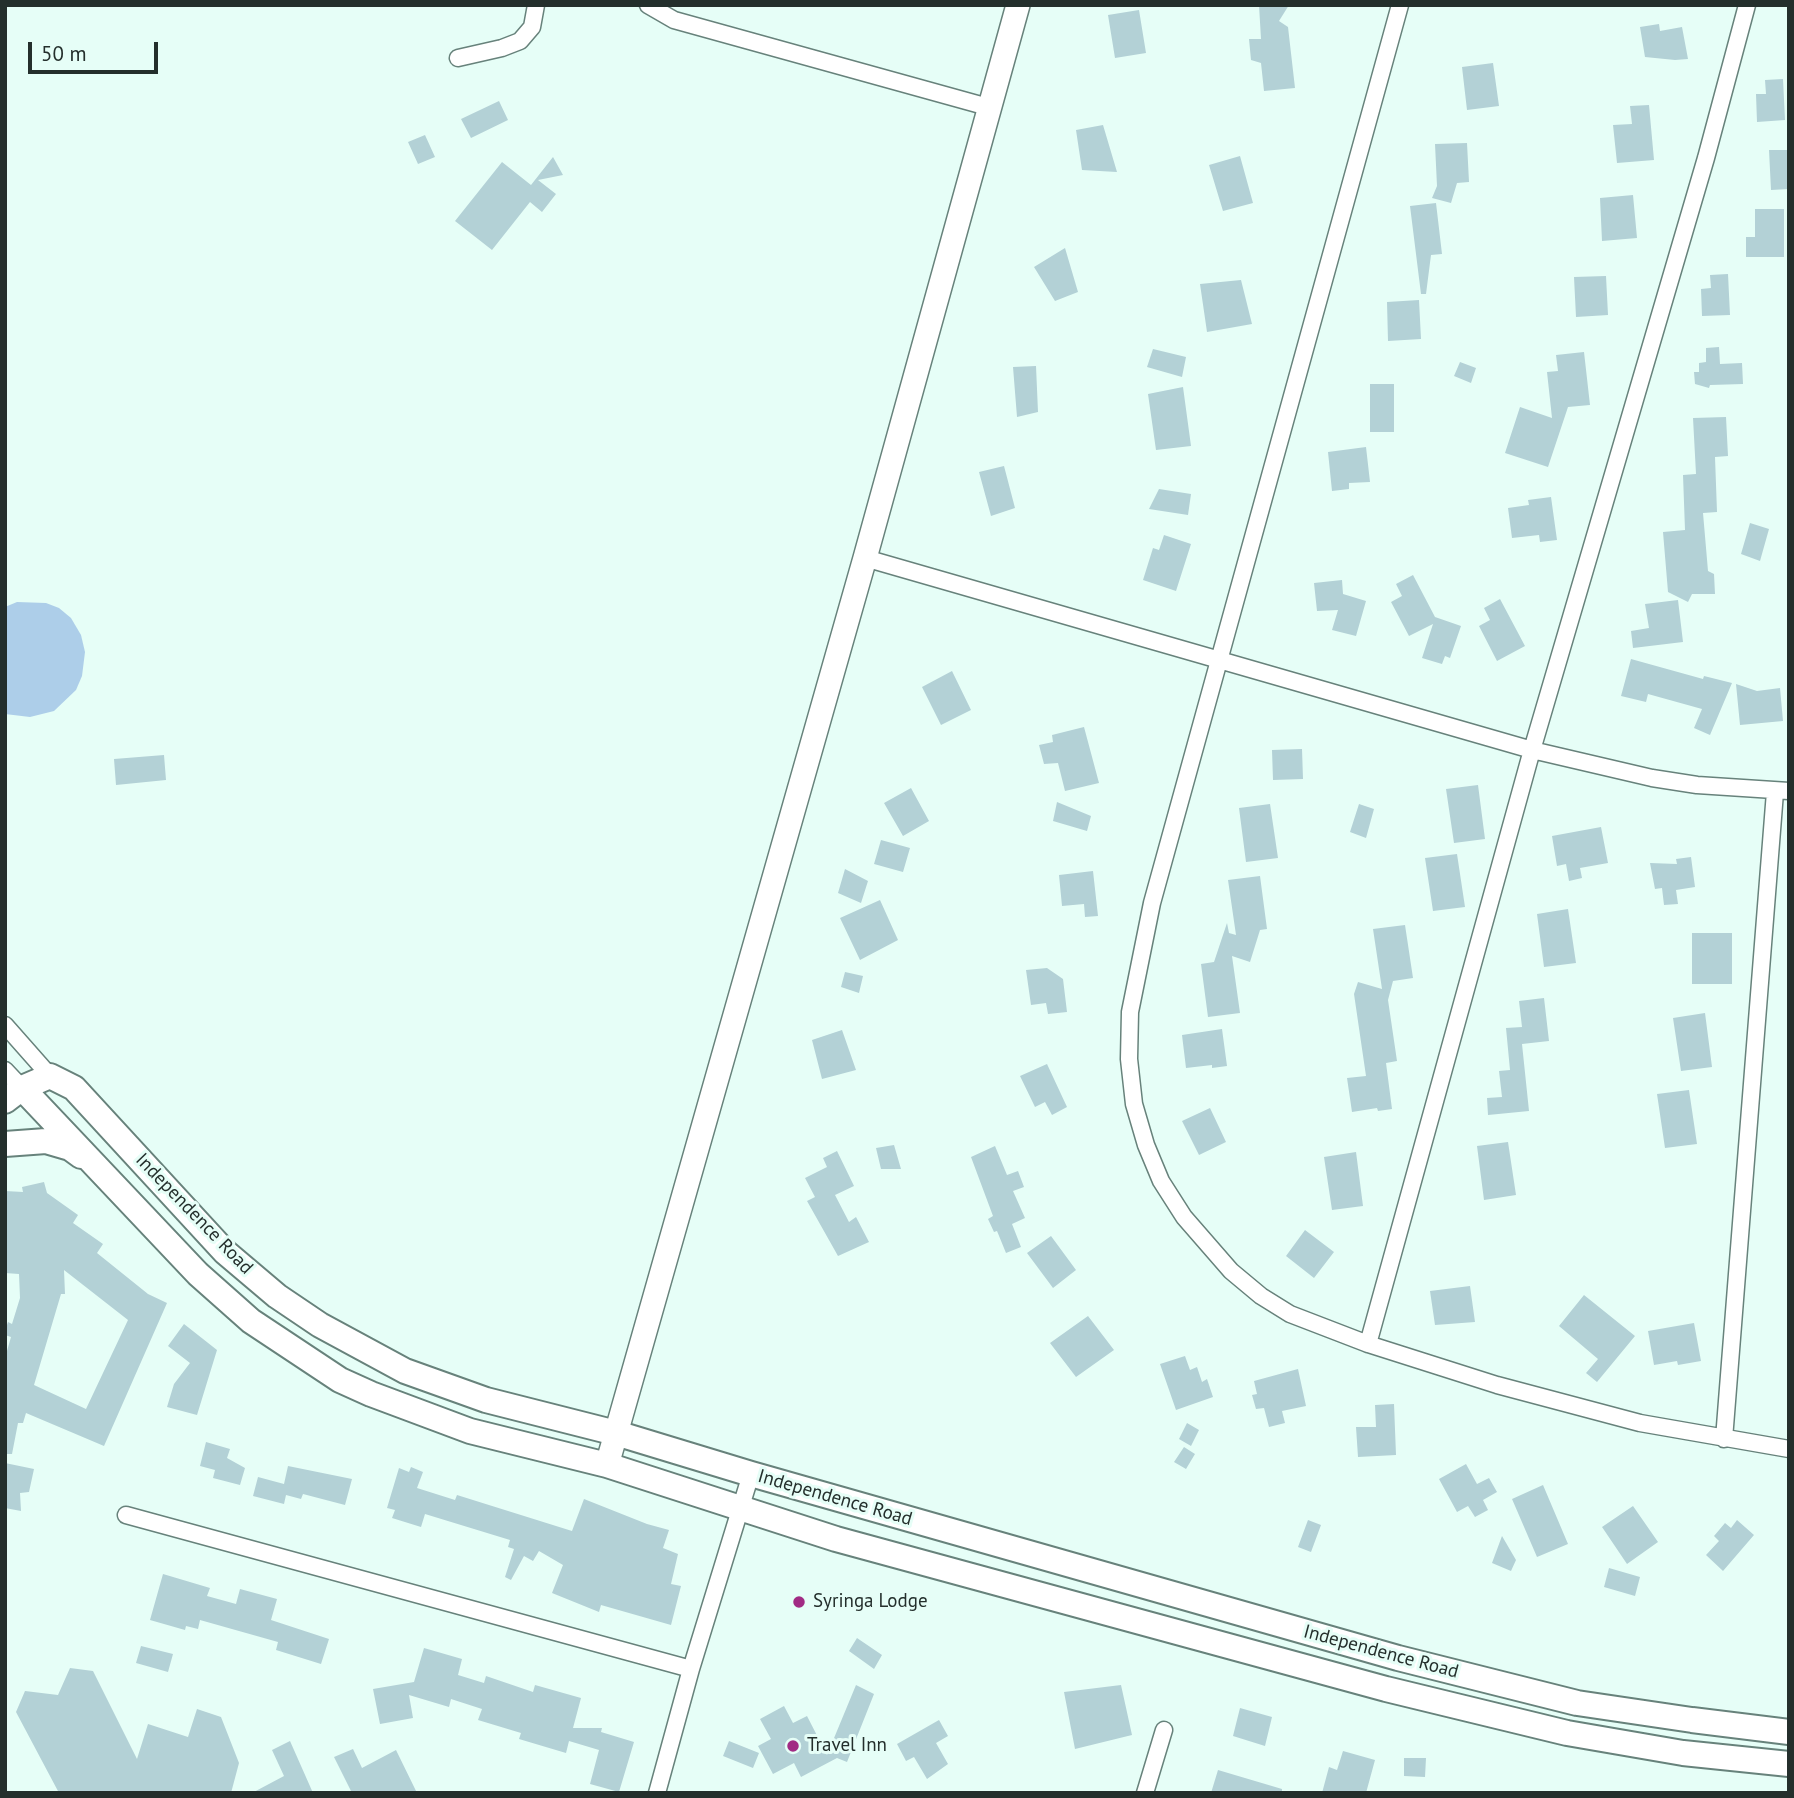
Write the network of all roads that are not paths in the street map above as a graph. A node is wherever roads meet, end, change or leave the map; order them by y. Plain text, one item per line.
1 (536, 5) edge
2 (648, 5) edge
3 (1018, 5) edge
4 (1400, 5) edge
5 (1747, 5) edge
6 (457, 58) dead end
7 (988, 107) junction
8 (865, 558) junction
9 (1217, 661) junction
10 (1532, 750) junction
11 (1782, 792) edge
12 (5, 1025) edge
13 (5, 1070) edge
14 (50, 1076) junction
15 (14, 1095) edge
16 (5, 1144) edge
17 (99, 1168) junction
18 (1368, 1343) junction
19 (616, 1433) junction
20 (1724, 1439) junction
21 (1789, 1448) edge
22 (607, 1465) junction
23 (751, 1474) junction
24 (740, 1507) junction
25 (126, 1515) dead end
26 (691, 1669) junction
27 (1164, 1730) dead end
28 (1789, 1732) edge
29 (1789, 1764) edge
30 (657, 1793) edge
31 (1145, 1793) edge

1 - 6 street
2 - 7 street
3 - 7 street
4 - 9 street
5 - 10 street
7 - 8 street
8 - 9 street
8 - 19 street
9 - 10 street
9 - 18 street
10 - 11 street
10 - 18 street
11 - 20 street
12 - 14 street, Independence Road
13 - 15 street, Independence Road
14 - 15 main road
14 - 19 main road, Independence Road
15 - 17 main road, Independence Road
16 - 17 main road
17 - 22 main road, Independence Road
18 - 20 street
19 - 22 street
19 - 23 main road, Independence Road
20 - 21 street
22 - 24 main road, Independence Road
23 - 24 street
23 - 28 main road, Independence Road
24 - 26 street
24 - 29 main road, Independence Road
25 - 26 street
26 - 30 street
27 - 31 street

